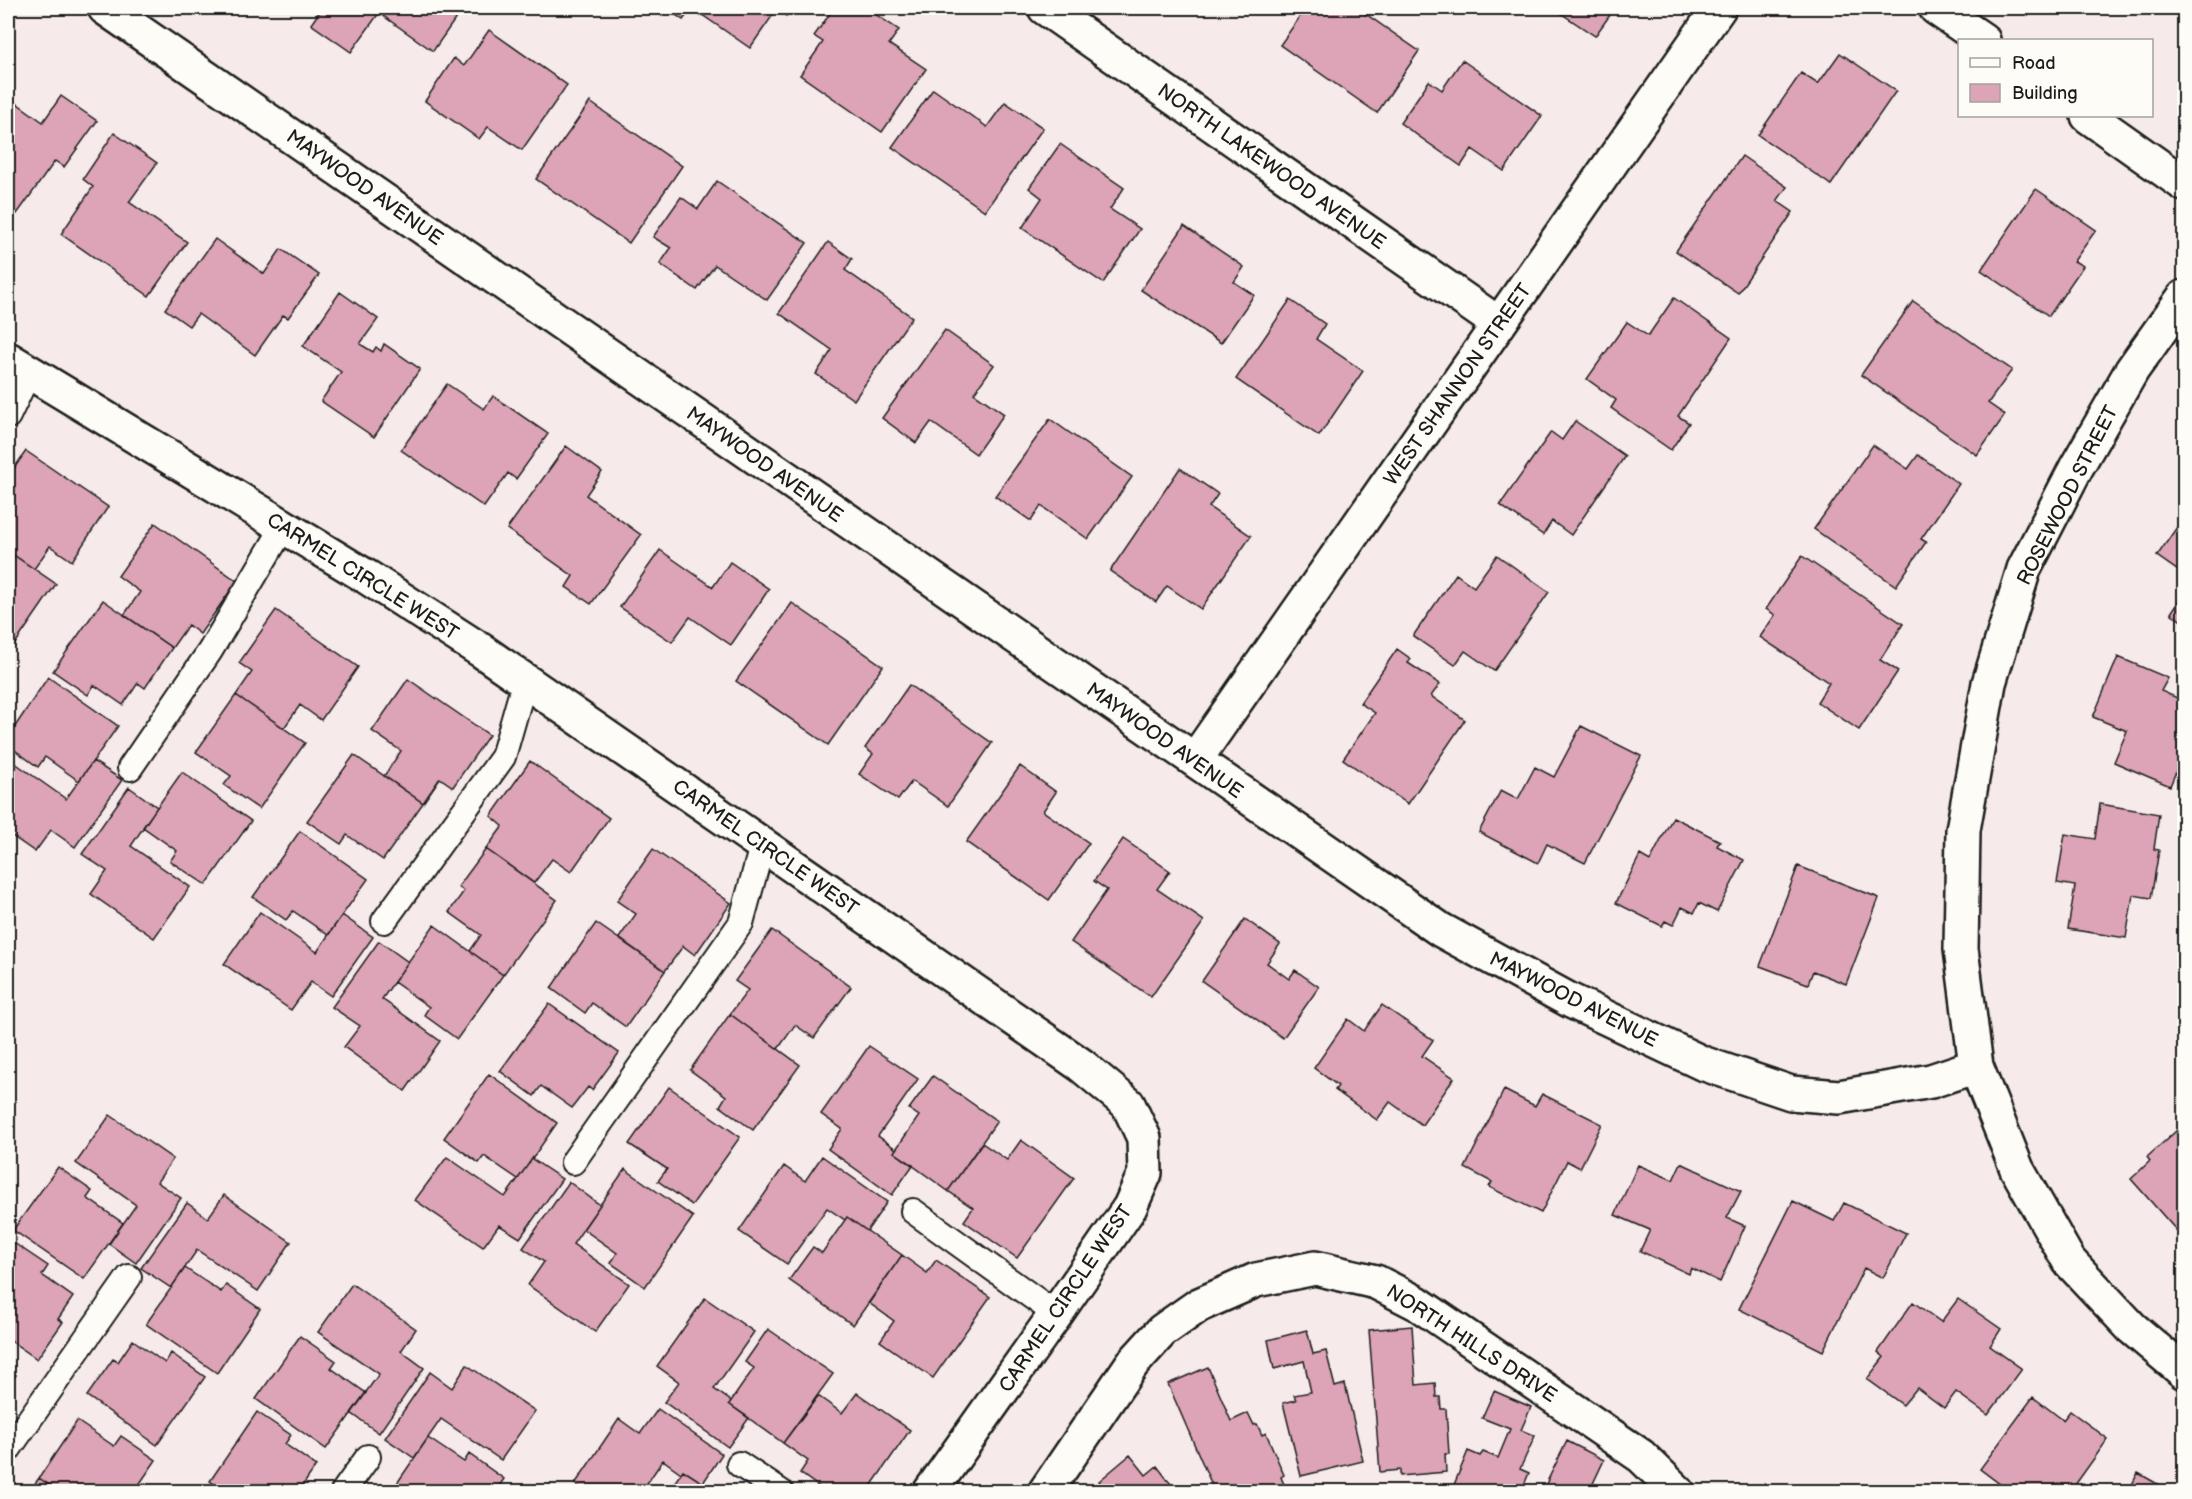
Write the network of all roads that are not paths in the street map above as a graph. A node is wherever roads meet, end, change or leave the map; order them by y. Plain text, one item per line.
1 (105, 8) edge
2 (1045, 8) edge
3 (1719, 8) edge
4 (1936, 8) edge
5 (1982, 39) edge
6 (2089, 117) edge
7 (2184, 184) edge
8 (2184, 297) edge
9 (1498, 324) junction
10 (18, 365) edge
11 (8, 416) edge
12 (284, 526) junction
13 (525, 680) junction
14 (1195, 760) junction
15 (130, 768) dead end
16 (762, 846) junction
17 (384, 921) dead end
18 (1976, 1066) junction
19 (573, 1162) dead end
20 (913, 1211) dead end
21 (129, 1277) dead end
22 (1056, 1314) junction
23 (2184, 1371) edge
24 (8, 1450) edge
25 (368, 1457) dead end
26 (739, 1464) dead end
27 (344, 1491) edge
28 (781, 1491) edge
29 (930, 1491) edge
30 (1045, 1491) edge
31 (1678, 1491) edge

1 - 14 street, MAYWOOD AVENUE
2 - 9 street, NORTH LAKEWOOD AVENUE
3 - 9 street, WEST SHANNON STREET
4 - 5 street
6 - 7 street
8 - 18 street, ROSEWOOD STREET
9 - 14 street, WEST SHANNON STREET
10 - 11 lane
10 - 12 street, CARMEL CIRCLE WEST
12 - 13 street, CARMEL CIRCLE WEST
12 - 15 lane
13 - 16 street, CARMEL CIRCLE WEST
13 - 17 lane
14 - 18 street, MAYWOOD AVENUE
16 - 19 lane
16 - 22 street, CARMEL CIRCLE WEST
18 - 23 street
20 - 22 lane
21 - 24 lane
22 - 29 street, CARMEL CIRCLE WEST
25 - 27 lane
26 - 28 lane
30 - 31 street, NORTH HILLS DRIVE

